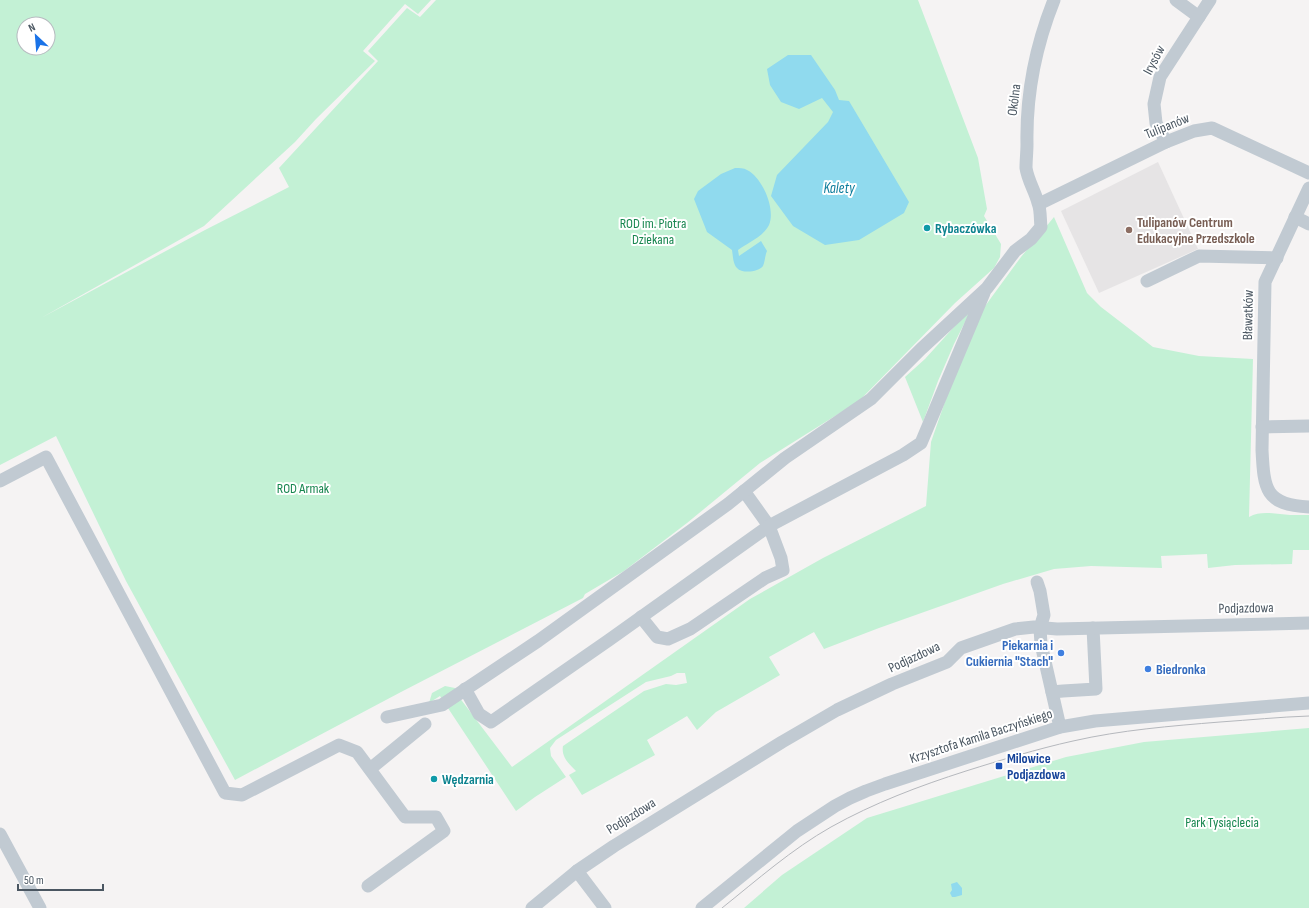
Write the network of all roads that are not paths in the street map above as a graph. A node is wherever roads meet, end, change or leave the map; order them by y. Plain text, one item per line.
1 (1054, 0) edge
2 (1176, 0) edge
3 (1210, 0) edge
4 (1199, 17) junction
5 (1166, 142) junction
6 (1309, 172) edge
7 (1309, 188) edge
8 (1039, 204) junction
9 (1295, 217) junction
10 (1309, 224) edge
11 (1277, 258) junction
12 (1147, 281) dead end
13 (987, 288) junction
14 (1309, 426) edge
15 (1262, 427) junction
16 (0, 481) edge
17 (744, 490) junction
18 (1309, 507) edge
19 (769, 526) junction
20 (1037, 582) dead end
21 (642, 617) junction
22 (1309, 623) edge
23 (1040, 628) junction
24 (1093, 628) junction
25 (465, 689) junction
26 (1052, 692) junction
27 (1309, 703) edge
28 (387, 717) dead end
29 (425, 724) dead end
30 (1060, 727) junction
31 (370, 769) junction
32 (0, 834) edge
33 (577, 871) junction
34 (368, 886) dead end
35 (40, 908) edge
36 (532, 908) edge
37 (605, 908) edge
38 (702, 908) edge

1 - 8 street, Okólna
2 - 4 street
3 - 4 street, Irysów
4 - 5 street, Irysów
5 - 6 street, Tulipanów
5 - 8 street, Tulipanów
7 - 9 street, Bławatków
8 - 13 street, Okólna
9 - 10 street
9 - 11 street, Bławatków
11 - 12 street
11 - 15 street, Bławatków
13 - 17 street
13 - 19 street
14 - 15 street
15 - 18 street, Bławatków
16 - 31 street
17 - 19 street
17 - 25 street
19 - 21 street
19 - 21 street
20 - 23 street
21 - 25 street
22 - 24 street, Podjazdowa
23 - 24 street, Podjazdowa
23 - 26 street
23 - 33 street, Podjazdowa
24 - 26 street
25 - 28 street
26 - 30 street
27 - 30 street, Krzysztofa Kamila Baczyńskiego
29 - 31 street
30 - 38 street, Krzysztofa Kamila Baczyńskiego
31 - 34 street
32 - 35 street
33 - 36 street, Podjazdowa
33 - 37 street

